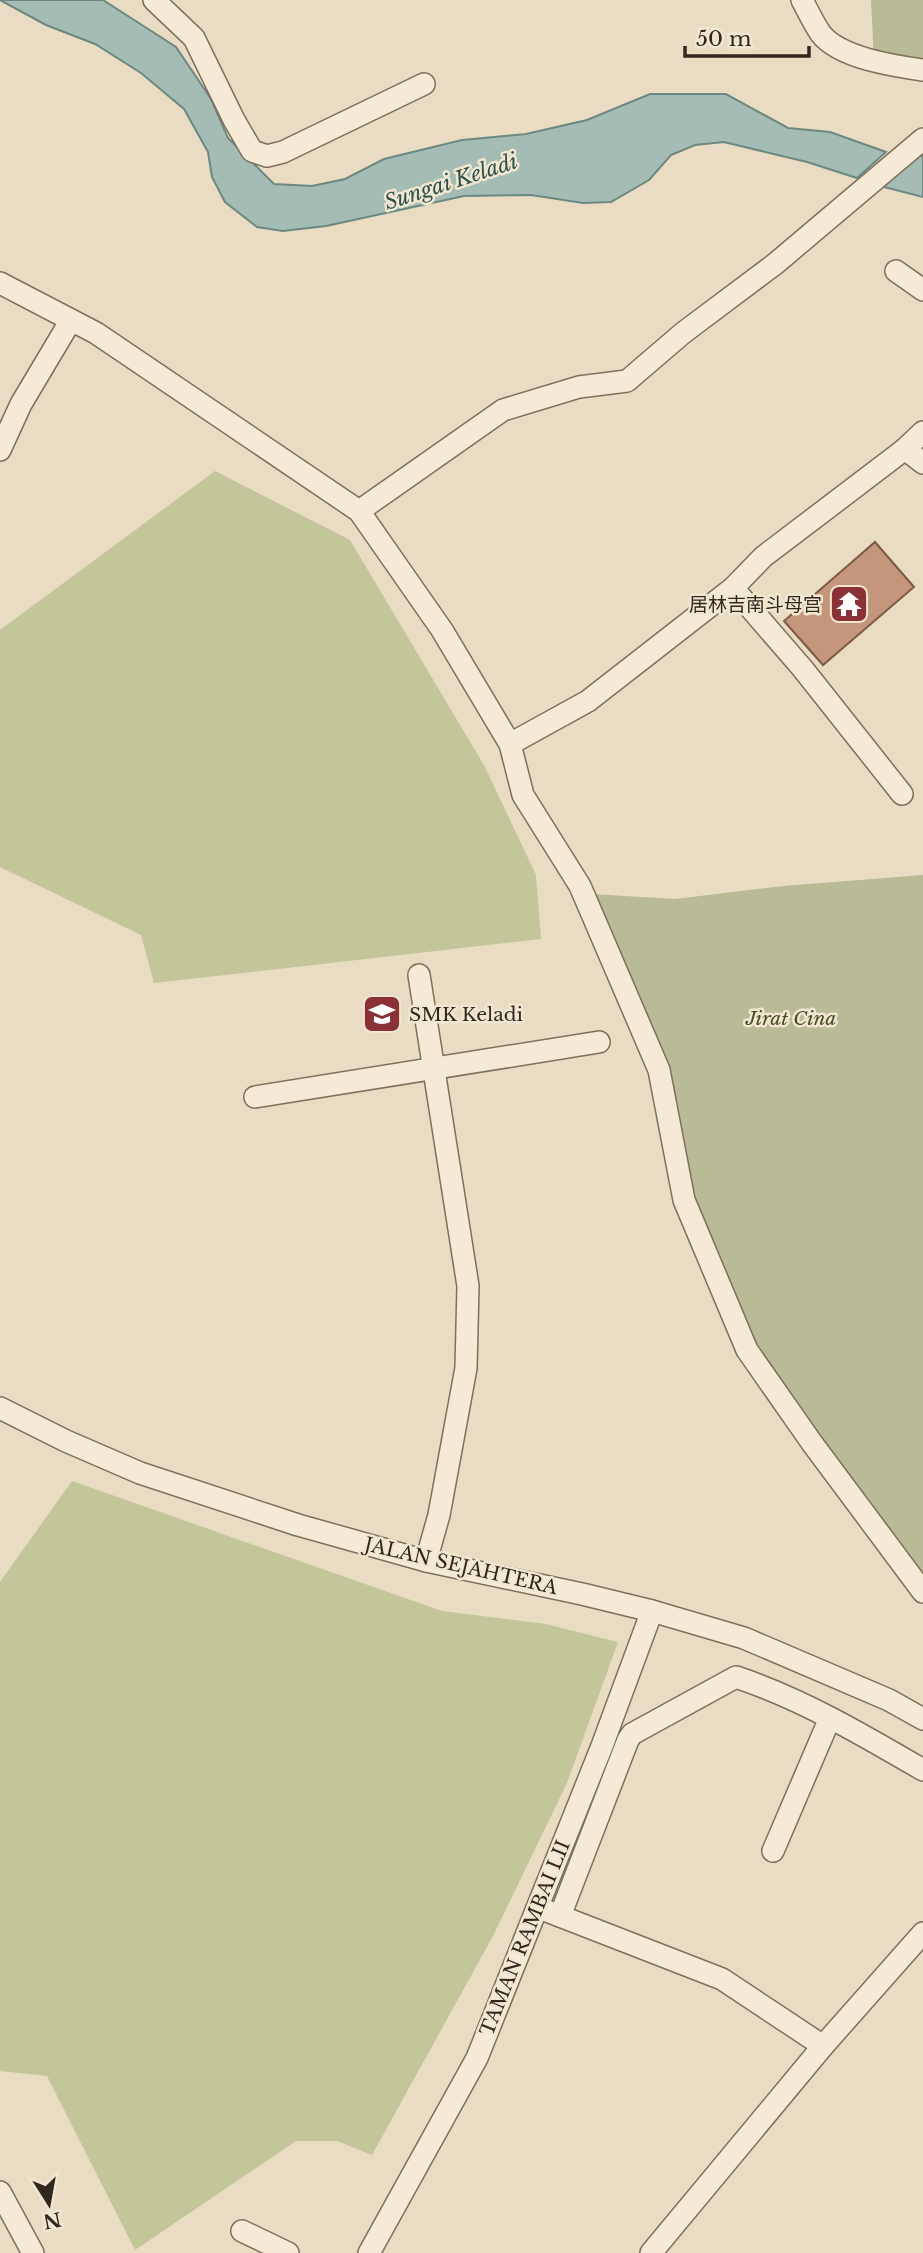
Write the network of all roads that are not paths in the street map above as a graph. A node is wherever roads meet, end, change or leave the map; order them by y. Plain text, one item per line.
1 (154, 0) edge
2 (802, 0) edge
3 (923, 70) edge
4 (424, 84) dead end
5 (923, 139) edge
6 (896, 271) dead end
7 (0, 283) edge
8 (923, 290) edge
9 (71, 320) junction
10 (923, 432) edge
11 (905, 449) junction
12 (0, 450) edge
13 (923, 463) edge
14 (359, 511) junction
15 (733, 588) junction
16 (510, 744) junction
17 (902, 794) dead end
18 (419, 975) dead end
19 (598, 1042) dead end
20 (433, 1068) junction
21 (255, 1097) dead end
22 (0, 1408) edge
23 (426, 1561) junction
24 (923, 1592) edge
25 (652, 1611) junction
26 (830, 1718) junction
27 (923, 1719) edge
28 (923, 1770) edge
29 (773, 1851) dead end
30 (537, 1907) junction
31 (560, 1916) junction
32 (923, 1933) edge
33 (823, 2046) junction
34 (0, 2192) edge
35 (242, 2231) dead end
36 (24, 2250) edge
37 (288, 2253) edge
38 (369, 2253) edge
39 (652, 2253) edge

1 - 4 street
2 - 3 street
5 - 14 street
6 - 8 street
7 - 9 street
9 - 12 street
9 - 14 street
10 - 11 street
11 - 13 street
11 - 15 street
14 - 16 street
15 - 16 street
15 - 17 street
16 - 24 street
18 - 20 street
19 - 20 street
20 - 21 street
20 - 23 street
22 - 23 street, JALAN SEJAHTERA
23 - 25 street, JALAN SEJAHTERA
25 - 27 street, JALAN SEJAHTERA
25 - 30 street, TAMAN RAMBAI LII
26 - 28 street
26 - 29 street
26 - 31 street
30 - 31 street
30 - 38 street, TAMAN RAMBAI LII
31 - 33 street
32 - 33 street
33 - 39 street
34 - 36 street
35 - 37 street

